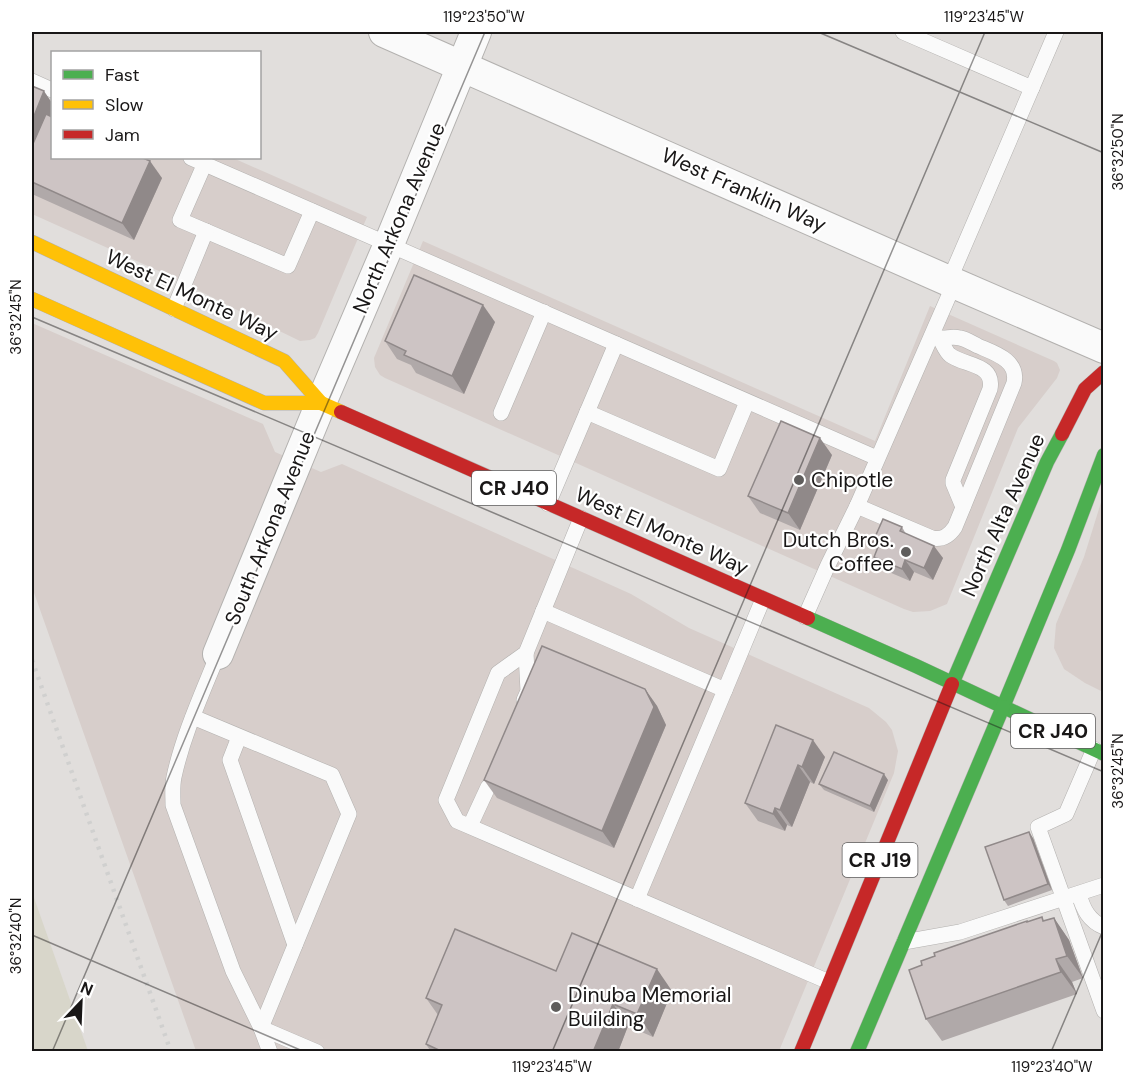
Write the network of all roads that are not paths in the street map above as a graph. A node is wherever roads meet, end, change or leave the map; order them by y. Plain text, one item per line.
1 (384, 32) edge
2 (476, 32) edge
3 (903, 32) edge
4 (1056, 32) edge
5 (462, 66) junction
6 (32, 81) edge
7 (1032, 88) junction
8 (51, 90) edge
9 (198, 160) edge
10 (312, 211) junction
11 (206, 231) junction
12 (32, 242) edge
13 (389, 244) junction
14 (952, 283) junction
15 (32, 298) edge
16 (174, 309) junction
17 (544, 312) junction
18 (936, 337) junction
19 (616, 344) junction
20 (1104, 348) edge
21 (1104, 372) edge
22 (747, 402) junction
23 (321, 403) junction
24 (587, 412) junction
25 (501, 413) dead end
26 (877, 458) junction
27 (1103, 458) edge
28 (548, 504) junction
29 (857, 506) junction
30 (963, 507) junction
31 (581, 518) junction
32 (763, 598) junction
33 (543, 611) junction
34 (806, 617) junction
35 (526, 653) junction
36 (218, 654) joint
37 (952, 684) junction
38 (725, 690) junction
39 (1003, 707) junction
40 (518, 713) edge
41 (193, 717) junction
42 (240, 736) junction
43 (1099, 752) edge
44 (488, 787) edge
45 (470, 826) junction
46 (1104, 885) edge
47 (1079, 894) junction
48 (637, 899) junction
49 (1064, 900) junction
50 (1104, 927) edge
51 (904, 942) junction
52 (295, 945) junction
53 (829, 982) junction
54 (1104, 1011) edge
55 (261, 1028) junction
56 (270, 1052) edge
57 (317, 1052) edge
58 (801, 1052) edge
59 (857, 1052) edge

1 - 5 street, West Franklin Way
2 - 5 street, North Arkona Avenue
3 - 7 lane
4 - 7 lane
5 - 13 street, North Arkona Avenue
5 - 14 street, West Franklin Way
6 - 8 lane
7 - 14 lane
9 - 10 lane
9 - 11 lane
10 - 11 lane
10 - 13 lane
11 - 16 lane
12 - 16 main road, West El Monte Way / CR J40
13 - 17 lane
13 - 23 street, North Arkona Avenue
14 - 18 lane
14 - 20 street, West Franklin Way
15 - 23 main road, West El Monte Way / CR J40
16 - 23 main road, West El Monte Way / CR J40
17 - 19 lane
17 - 25 lane
18 - 26 lane
18 - 30 lane
18 - 30 lane
19 - 22 lane
19 - 24 lane
21 - 37 main road, North Alta Avenue / CR J19
22 - 24 lane
22 - 26 lane
23 - 28 main road, West El Monte Way / CR J40
23 - 36 street, South Arkona Avenue
24 - 28 lane
26 - 29 lane
27 - 39 main road, CR J19
28 - 31 main road, West El Monte Way / CR J40
29 - 30 lane
29 - 34 lane
31 - 32 main road, West El Monte Way / CR J40
31 - 33 lane
32 - 34 main road, West El Monte Way / CR J40
32 - 38 lane
33 - 35 lane
33 - 38 lane
34 - 37 main road, West El Monte Way / CR J40
35 - 40 lane
35 - 45 lane
36 - 41 lane
37 - 39 main road, CR J40
37 - 53 main road, CR J19
38 - 48 lane
39 - 43 main road, CR J40
39 - 51 main road, CR J19
41 - 42 lane
41 - 55 lane
42 - 52 lane
42 - 52 lane
43 - 49 lane
44 - 45 lane
45 - 48 lane
46 - 47 lane
47 - 49 lane
47 - 50 lane
48 - 53 lane
49 - 51 lane
49 - 54 lane
51 - 59 main road, CR J19
52 - 55 lane
53 - 58 main road, CR J19
55 - 56 lane
55 - 57 lane

